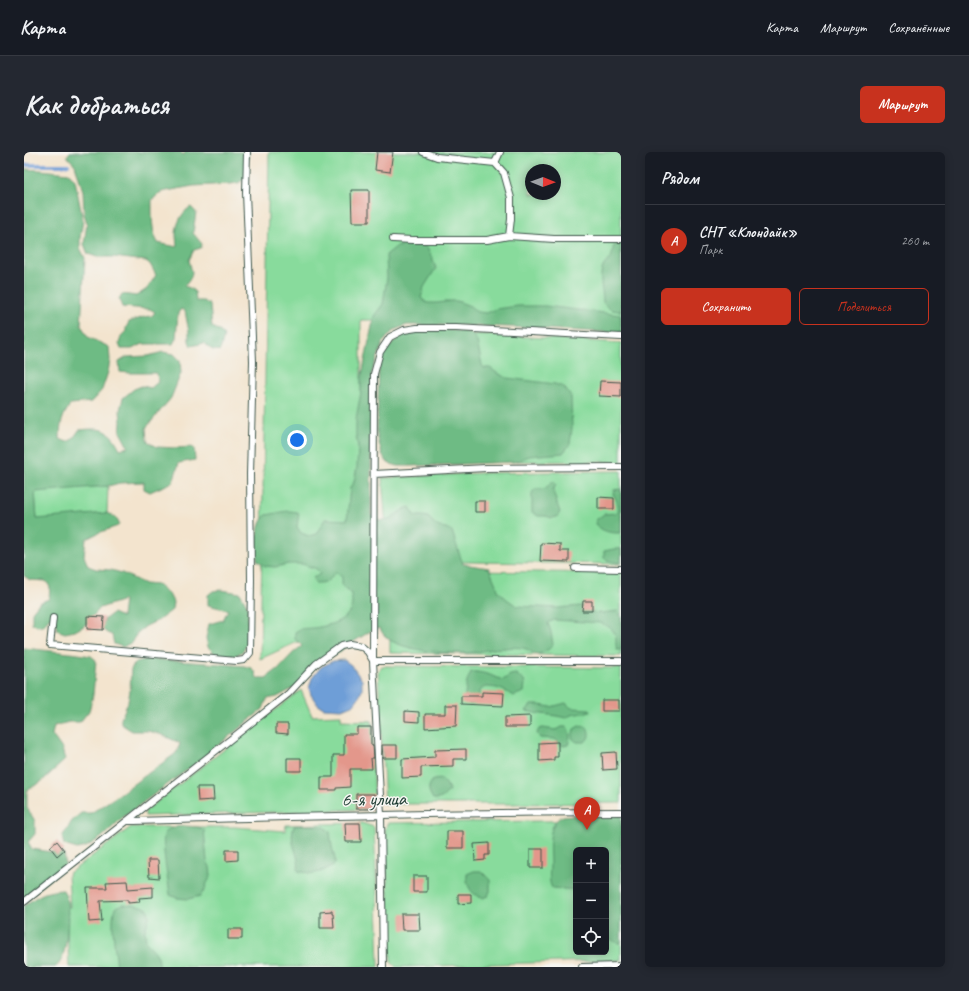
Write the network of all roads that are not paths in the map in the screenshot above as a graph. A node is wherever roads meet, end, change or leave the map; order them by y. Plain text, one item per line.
1 (246, 152) edge
2 (423, 152) edge
3 (500, 152) edge
4 (495, 163) junction
5 (509, 236) junction
6 (393, 239) dead end
7 (621, 239) edge
8 (621, 337) edge
9 (621, 467) edge
10 (374, 474) junction
11 (575, 568) dead end
12 (621, 569) edge
13 (53, 618) dead end
14 (373, 661) junction
15 (621, 661) edge
16 (621, 812) edge
17 (381, 815) junction
18 (127, 821) junction
19 (24, 902) edge
20 (621, 966) edge
21 (383, 967) edge
22 (582, 967) edge

1 - 13 lane
2 - 4 lane
3 - 4 lane
4 - 5 lane
5 - 6 lane
5 - 7 lane
8 - 10 lane
9 - 10 lane
10 - 14 lane
11 - 12 lane
14 - 15 lane
14 - 17 lane
14 - 18 lane
16 - 17 lane, 6-я улица
17 - 18 lane, 6-я улица
17 - 21 lane
18 - 19 lane
20 - 22 lane

